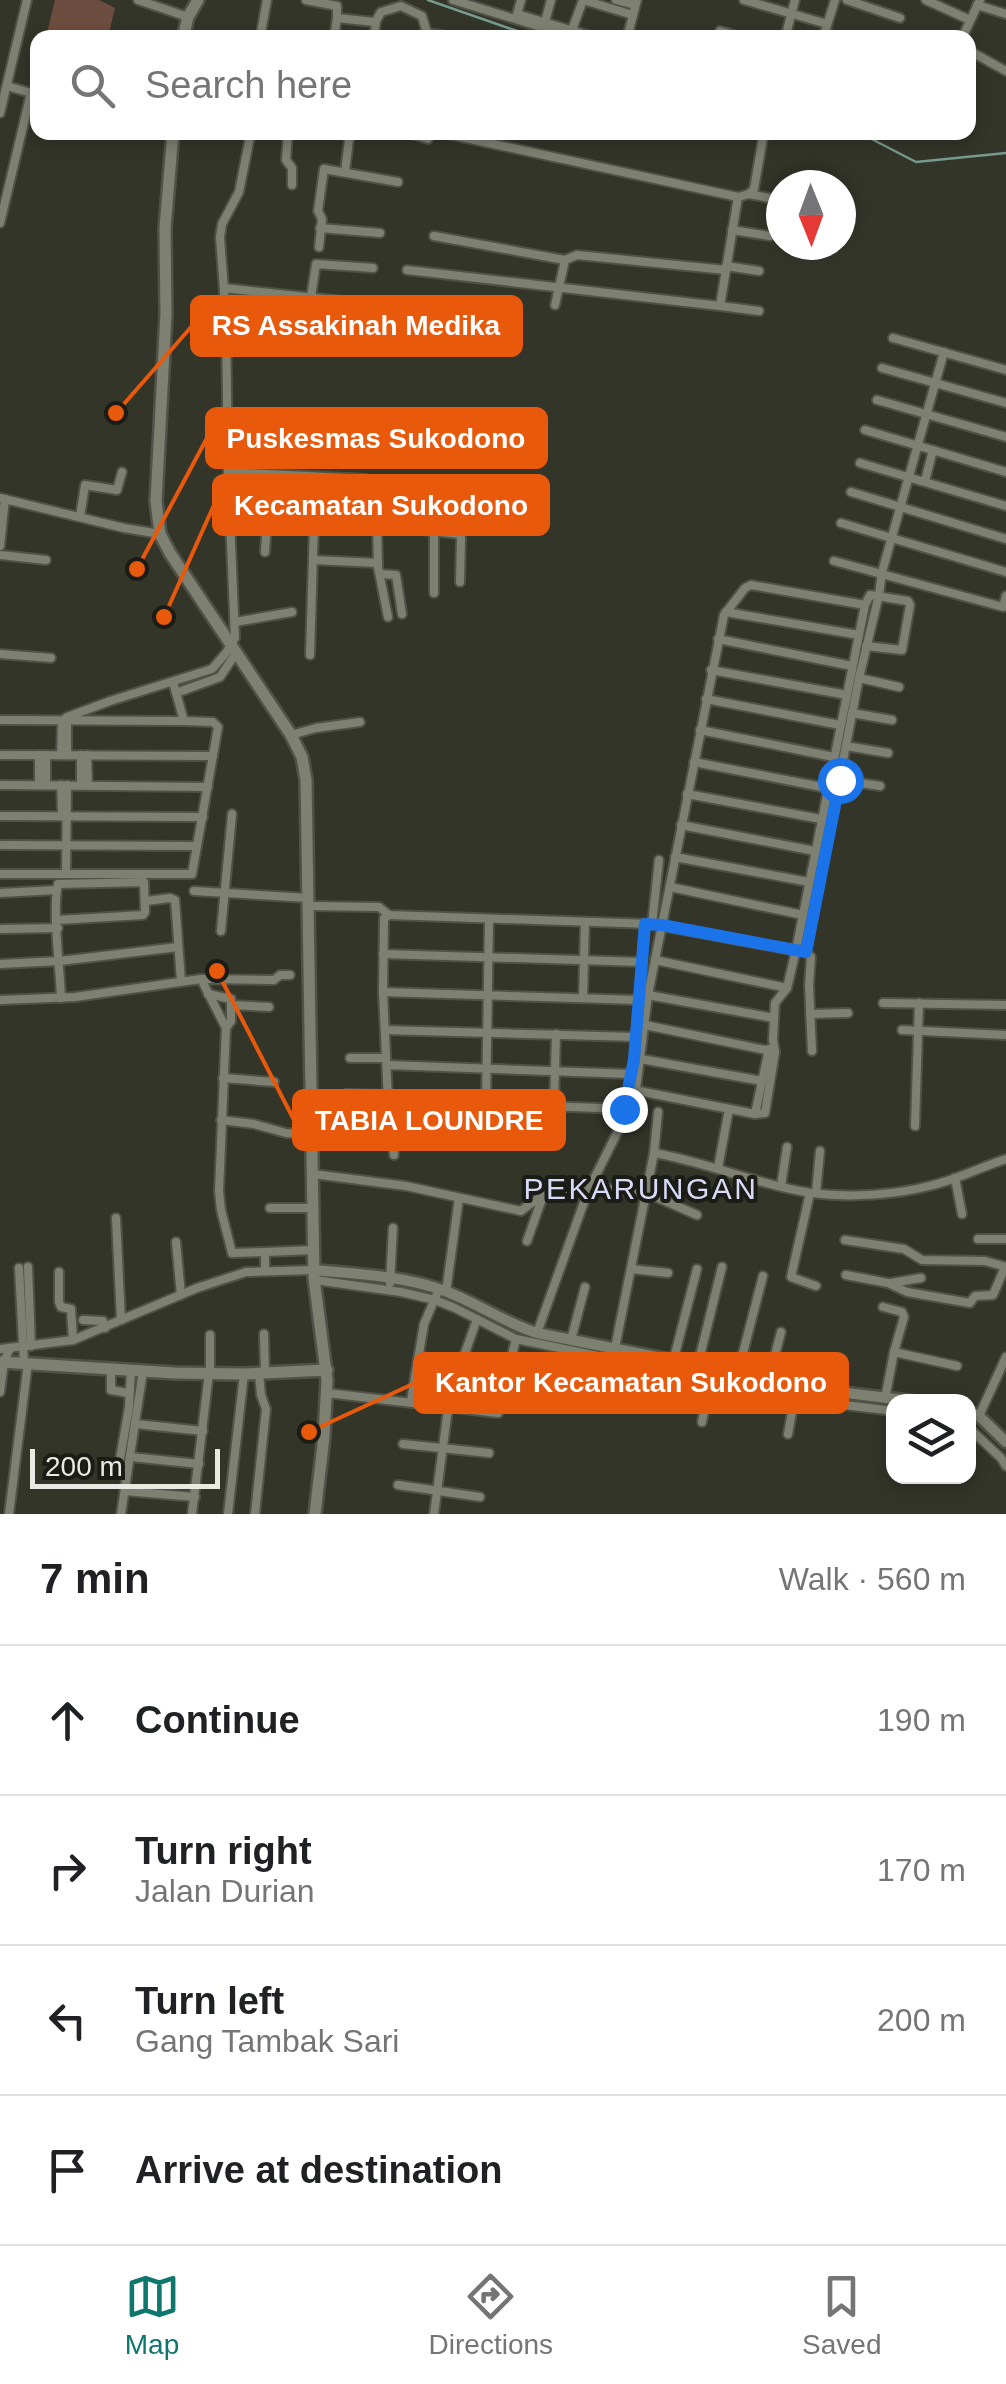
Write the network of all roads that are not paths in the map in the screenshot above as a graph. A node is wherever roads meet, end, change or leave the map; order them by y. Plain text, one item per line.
1 (27, 0) edge
2 (138, 0) edge
3 (198, 0) edge
4 (267, 0) edge
5 (306, 0) edge
6 (454, 0) edge
7 (521, 0) edge
8 (551, 0) edge
9 (583, 0) edge
10 (616, 0) edge
11 (744, 0) edge
12 (795, 0) edge
13 (835, 0) edge
14 (847, 0) edge
15 (926, 0) edge
16 (402, 2) edge
17 (978, 3) edge
18 (635, 6) edge
19 (791, 13) junction
20 (1006, 14) edge
21 (188, 17) junction
22 (337, 18) junction
23 (900, 18) dead end
24 (970, 20) junction
25 (376, 22) junction
26 (545, 22) junction
27 (185, 30) edge
28 (261, 30) edge
29 (335, 30) edge
30 (375, 30) edge
31 (426, 30) edge
32 (560, 30) edge
33 (564, 30) edge
34 (575, 30) edge
35 (787, 30) edge
36 (821, 30) edge
37 (826, 30) edge
38 (966, 30) edge
39 (976, 54) edge
40 (1006, 71) edge
41 (6, 86) junction
42 (30, 93) edge
43 (30, 97) edge
44 (0, 114) edge
45 (172, 140) edge
46 (249, 140) edge
47 (287, 140) edge
48 (349, 140) edge
49 (475, 140) edge
50 (763, 140) edge
51 (345, 171) junction
52 (398, 182) dead end
53 (292, 186) dead end
54 (749, 194) junction
55 (738, 197) junction
56 (766, 197) edge
57 (0, 223) edge
58 (320, 228) junction
59 (732, 230) junction
60 (380, 233) dead end
61 (766, 235) edge
62 (434, 236) dead end
63 (319, 247) dead end
64 (565, 260) junction
65 (373, 268) dead end
66 (726, 268) junction
67 (407, 270) dead end
68 (759, 271) dead end
69 (560, 287) junction
70 (224, 288) junction
71 (279, 294) junction
72 (311, 297) junction
73 (397, 303) dead end
74 (556, 305) dead end
75 (720, 306) junction
76 (759, 311) dead end
77 (280, 332) dead end
78 (893, 338) dead end
79 (944, 352) junction
80 (882, 368) dead end
81 (1006, 370) edge
82 (936, 383) junction
83 (877, 400) dead end
84 (1006, 403) edge
85 (927, 416) junction
86 (228, 426) junction
87 (354, 430) dead end
88 (866, 430) dead end
89 (1006, 437) edge
90 (918, 445) junction
91 (933, 450) junction
92 (860, 463) dead end
93 (122, 472) dead end
94 (228, 472) junction
95 (1006, 472) edge
96 (910, 476) junction
97 (925, 481) junction
98 (851, 492) dead end
99 (229, 498) junction
100 (2, 499) edge
101 (260, 500) dead end
102 (1006, 506) edge
103 (900, 507) junction
104 (230, 516) junction
105 (80, 517) junction
106 (267, 522) junction
107 (842, 523) dead end
108 (314, 524) junction
109 (364, 524) junction
110 (377, 525) junction
111 (434, 530) junction
112 (160, 534) junction
113 (891, 538) junction
114 (1006, 539) edge
115 (0, 546) edge
116 (265, 552) dead end
117 (0, 556) edge
118 (46, 560) dead end
119 (313, 560) junction
120 (834, 561) dead end
121 (378, 563) junction
122 (882, 572) junction
123 (1006, 572) edge
124 (380, 574) junction
125 (460, 582) dead end
126 (434, 593) dead end
127 (879, 596) junction
128 (1006, 596) edge
129 (865, 606) junction
130 (292, 612) dead end
131 (726, 612) junction
132 (402, 614) dead end
133 (388, 617) dead end
134 (235, 622) junction
135 (859, 635) junction
136 (718, 639) junction
137 (866, 646) junction
138 (234, 649) junction
139 (0, 654) edge
140 (310, 654) dead end
141 (52, 658) dead end
142 (852, 666) junction
143 (212, 669) junction
144 (711, 670) junction
145 (220, 677) junction
146 (859, 678) junction
147 (173, 682) junction
148 (187, 684) junction
149 (899, 687) dead end
150 (176, 693) junction
151 (847, 695) junction
152 (706, 699) junction
153 (110, 701) junction
154 (852, 713) junction
155 (0, 720) edge
156 (65, 720) junction
157 (892, 720) dead end
158 (116, 721) junction
159 (184, 721) junction
160 (360, 722) dead end
161 (840, 725) junction
162 (700, 730) junction
163 (291, 735) junction
164 (846, 746) junction
165 (888, 753) dead end
166 (0, 754) edge
167 (64, 754) junction
168 (42, 755) junction
169 (84, 755) junction
170 (214, 756) junction
171 (834, 757) junction
172 (694, 762) junction
173 (840, 780) junction
174 (0, 785) edge
175 (43, 785) junction
176 (64, 785) junction
177 (85, 785) junction
178 (880, 786) dead end
179 (208, 787) junction
180 (827, 788) junction
181 (687, 794) junction
182 (232, 814) dead end
183 (0, 816) edge
184 (202, 817) junction
185 (65, 818) junction
186 (821, 819) junction
187 (682, 826) junction
188 (0, 845) edge
189 (65, 845) junction
190 (197, 846) junction
191 (815, 851) junction
192 (676, 858) junction
193 (659, 860) dead end
194 (0, 874) edge
195 (66, 874) junction
196 (809, 882) junction
197 (670, 887) junction
198 (56, 890) junction
199 (194, 890) dead end
200 (224, 893) junction
201 (0, 894) edge
202 (146, 901) junction
203 (308, 902) junction
204 (389, 914) junction
205 (803, 915) junction
206 (490, 920) junction
207 (584, 922) junction
208 (58, 924) junction
209 (648, 924) junction
210 (662, 925) junction
211 (0, 929) edge
212 (221, 931) dead end
213 (178, 946) junction
214 (796, 950) junction
215 (806, 952) junction
216 (383, 954) junction
217 (60, 958) junction
218 (489, 958) junction
219 (584, 960) junction
220 (655, 960) junction
221 (642, 962) junction
222 (0, 964) edge
223 (290, 975) dead end
224 (201, 979) junction
225 (182, 981) junction
226 (787, 988) junction
227 (383, 992) junction
228 (208, 994) junction
229 (488, 996) junction
230 (648, 996) junction
231 (61, 998) junction
232 (583, 998) junction
233 (0, 1000) edge
234 (638, 1000) junction
235 (883, 1002) dead end
236 (919, 1004) junction
237 (1006, 1005) edge
238 (231, 1006) junction
239 (269, 1007) dead end
240 (848, 1013) dead end
241 (810, 1014) junction
242 (774, 1018) junction
243 (645, 1025) junction
244 (226, 1028) junction
245 (385, 1030) junction
246 (902, 1030) dead end
247 (918, 1032) junction
248 (487, 1033) junction
249 (556, 1034) junction
250 (1006, 1034) edge
251 (636, 1037) junction
252 (772, 1047) junction
253 (812, 1051) dead end
254 (350, 1058) dead end
255 (641, 1058) junction
256 (386, 1062) junction
257 (486, 1068) junction
258 (555, 1071) junction
259 (631, 1074) junction
260 (223, 1078) junction
261 (762, 1081) junction
262 (274, 1082) dead end
263 (346, 1094) dead end
264 (387, 1095) junction
265 (486, 1104) junction
266 (538, 1106) junction
267 (554, 1106) junction
268 (624, 1109) junction
269 (729, 1109) junction
270 (658, 1112) dead end
271 (755, 1114) junction
272 (221, 1120) junction
273 (539, 1123) dead end
274 (914, 1126) dead end
275 (312, 1129) junction
276 (787, 1147) dead end
277 (820, 1151) dead end
278 (654, 1153) junction
279 (394, 1155) dead end
280 (1006, 1159) edge
281 (718, 1168) junction
282 (313, 1174) junction
283 (955, 1178) junction
284 (781, 1186) junction
285 (589, 1189) junction
286 (647, 1193) junction
287 (813, 1193) junction
288 (543, 1196) junction
289 (459, 1198) junction
290 (270, 1208) dead end
291 (313, 1208) junction
292 (962, 1214) dead end
293 (696, 1215) dead end
294 (116, 1218) dead end
295 (392, 1228) dead end
296 (978, 1239) dead end
297 (1006, 1239) edge
298 (845, 1240) dead end
299 (176, 1242) dead end
300 (527, 1242) dead end
301 (314, 1250) junction
302 (265, 1252) junction
303 (922, 1260) junction
304 (23, 1267) dead end
305 (722, 1267) dead end
306 (1006, 1267) edge
307 (631, 1269) junction
308 (265, 1270) junction
309 (697, 1270) dead end
310 (59, 1272) dead end
311 (668, 1273) dead end
312 (314, 1275) junction
313 (846, 1275) dead end
314 (763, 1276) dead end
315 (921, 1278) junction
316 (888, 1283) junction
317 (390, 1285) junction
318 (816, 1286) dead end
319 (585, 1287) dead end
320 (920, 1293) junction
321 (181, 1294) junction
322 (439, 1294) junction
323 (882, 1307) dead end
324 (477, 1318) junction
325 (83, 1320) dead end
326 (121, 1320) junction
327 (105, 1328) junction
328 (538, 1332) junction
329 (782, 1332) dead end
330 (264, 1334) dead end
331 (210, 1336) dead end
332 (73, 1340) junction
333 (516, 1340) junction
334 (572, 1340) junction
335 (894, 1352) junction
336 (613, 1353) junction
337 (26, 1355) junction
338 (5, 1356) edge
339 (464, 1356) dead end
340 (1006, 1357) edge
341 (698, 1364) junction
342 (673, 1365) junction
343 (957, 1366) dead end
344 (112, 1369) junction
345 (137, 1370) junction
346 (327, 1370) junction
347 (738, 1372) junction
348 (210, 1373) junction
349 (262, 1373) junction
350 (244, 1374) junction
351 (712, 1378) junction
352 (452, 1380) dead end
353 (477, 1380) dead end
354 (768, 1385) junction
355 (796, 1391) junction
356 (0, 1392) edge
357 (128, 1393) junction
358 (327, 1393) junction
359 (891, 1394) edge
360 (604, 1398) dead end
361 (411, 1401) junction
362 (886, 1404) edge
363 (448, 1406) junction
364 (470, 1409) junction
365 (976, 1410) edge
366 (976, 1417) edge
367 (702, 1422) dead end
368 (136, 1424) junction
369 (976, 1430) edge
370 (203, 1431) junction
371 (788, 1434) dead end
372 (988, 1434) junction
373 (1006, 1442) edge
374 (403, 1444) dead end
375 (442, 1449) junction
376 (489, 1454) dead end
377 (131, 1457) junction
378 (120, 1459) dead end
379 (199, 1464) junction
380 (1006, 1466) edge
381 (398, 1485) dead end
382 (436, 1490) junction
383 (126, 1491) junction
384 (194, 1497) junction
385 (480, 1497) dead end
386 (8, 1514) edge
387 (122, 1514) edge
388 (192, 1514) edge
389 (228, 1514) edge
390 (255, 1514) edge
391 (316, 1514) edge
392 (434, 1514) edge

1 - 41 street
2 - 21 street
3 - 21 main road
4 - 28 street
5 - 22 street
6 - 32 street
7 - 26 street
8 - 26 street
9 - 18 street
9 - 34 street
10 - 18 street
11 - 19 street
12 - 19 street
13 - 37 street
14 - 23 street
15 - 24 street
16 - 25 street
16 - 31 street
17 - 20 street
17 - 24 street
19 - 35 street
19 - 36 street
21 - 27 main road
22 - 25 street
22 - 29 street
24 - 38 street
25 - 30 street
26 - 33 street
39 - 40 street
41 - 42 street
41 - 44 street
43 - 57 street
45 - 112 main road
46 - 70 street
47 - 53 street
48 - 51 street
49 - 55 street
50 - 54 street
51 - 52 street
51 - 58 street
54 - 55 street
54 - 56 street
55 - 59 street
58 - 60 street
58 - 63 street
59 - 61 street
59 - 66 street
62 - 64 street
64 - 66 street
64 - 69 street
65 - 72 street
66 - 68 street
66 - 75 street
67 - 69 street
69 - 74 street
69 - 75 street
70 - 71 street
70 - 86 street
71 - 72 street
71 - 77 street
72 - 73 street
75 - 76 street
78 - 79 street
79 - 81 street
79 - 82 street
80 - 82 street
82 - 84 street
82 - 85 street
83 - 85 street
85 - 89 street
85 - 90 street
86 - 87 street
86 - 94 street
88 - 90 street
90 - 91 street
90 - 96 street
91 - 95 street
91 - 97 street
92 - 96 street
93 - 105 street
94 - 99 street
94 - 109 street
96 - 97 street
96 - 103 street
97 - 102 street
98 - 103 street
99 - 101 street
99 - 104 street
100 - 105 street
100 - 115 street
103 - 113 street
103 - 114 street
104 - 106 street
104 - 134 street
105 - 112 street
106 - 108 street
106 - 116 street
107 - 113 street
108 - 109 street
108 - 119 street
109 - 110 street
110 - 111 street
110 - 121 street
111 - 125 street
111 - 126 street
112 - 138 main road
113 - 122 street
113 - 123 street
117 - 118 street
119 - 121 street
119 - 140 street
120 - 122 street
121 - 124 street
122 - 127 street
122 - 128 street
124 - 132 street
124 - 133 street
127 - 129 street
127 - 137 street
127 - 137 street
129 - 131 street
129 - 135 street
130 - 134 street
131 - 135 street
131 - 136 street
134 - 138 street
135 - 142 street
136 - 142 street
136 - 144 street
137 - 146 street
138 - 143 street
138 - 145 street
138 - 163 main road
139 - 141 street
142 - 151 street
143 - 145 street
143 - 148 street
144 - 151 street
144 - 152 street
145 - 148 street
146 - 149 street
146 - 154 street
147 - 148 street
147 - 150 street
147 - 153 street
148 - 150 street
150 - 159 street
151 - 161 street
152 - 161 street
152 - 162 street
153 - 156 street
153 - 158 street
154 - 157 street
154 - 164 street
155 - 156 street
156 - 158 street
156 - 167 street
158 - 159 street
159 - 170 street
160 - 163 street
161 - 171 street
162 - 171 street
162 - 172 street
163 - 203 main road
164 - 165 street
164 - 173 street
166 - 168 street
167 - 168 street
167 - 169 street
168 - 175 street
169 - 170 street
169 - 177 street
170 - 179 street
171 - 180 street
172 - 180 street
172 - 181 street
173 - 178 street
173 - 215 street
174 - 175 street
175 - 176 street
176 - 177 street
176 - 185 street
177 - 179 street
179 - 184 street
180 - 186 street
181 - 186 street
181 - 187 street
182 - 200 street
183 - 185 street
184 - 185 street
184 - 190 street
185 - 189 street
186 - 191 street
187 - 191 street
187 - 192 street
188 - 189 street
189 - 190 street
189 - 195 street
190 - 195 street
191 - 196 street
192 - 196 street
192 - 197 street
193 - 209 street
194 - 195 street
196 - 205 street
197 - 205 street
197 - 210 street
198 - 201 street
198 - 202 street
198 - 208 street
199 - 200 street
200 - 203 street
200 - 212 street
202 - 208 street
202 - 213 street
203 - 204 street
203 - 275 main road
204 - 206 street
204 - 216 street
205 - 214 street
206 - 207 street
206 - 218 street
207 - 209 street
207 - 219 street
208 - 211 street
208 - 217 street
209 - 210 street
209 - 221 street
210 - 214 street
210 - 220 street
213 - 217 street
213 - 225 street
214 - 215 street
214 - 226 street
215 - 241 street
216 - 218 street
216 - 227 street
217 - 222 street
217 - 231 street
218 - 219 street
218 - 229 street
219 - 221 street
219 - 232 street
220 - 226 street
220 - 230 street
221 - 234 street
223 - 224 street
224 - 225 street
224 - 228 street
225 - 231 street
226 - 242 street
227 - 229 street
227 - 245 street
228 - 238 street
228 - 244 street
229 - 232 street
229 - 248 street
230 - 242 street
230 - 243 street
231 - 233 street
232 - 234 street
234 - 251 street
235 - 236 street
236 - 237 street
236 - 247 street
238 - 239 street
238 - 244 street
240 - 241 street
241 - 253 street
242 - 252 street
243 - 252 street
243 - 255 street
244 - 260 street
245 - 248 street
245 - 256 street
246 - 247 street
247 - 250 street
247 - 274 street
248 - 249 street
248 - 257 street
249 - 251 street
249 - 258 street
251 - 259 street
252 - 261 street
252 - 271 street
254 - 256 street
255 - 261 street
255 - 269 street
256 - 257 street
256 - 264 street
257 - 258 street
257 - 265 street
258 - 259 street
258 - 267 street
259 - 268 street
260 - 262 street
260 - 272 street
261 - 271 street
263 - 264 street
264 - 265 street
265 - 266 street
266 - 267 street
266 - 273 street
267 - 268 street
268 - 285 street
269 - 271 street
269 - 281 street
270 - 278 street
272 - 275 street
272 - 302 street
275 - 279 street
275 - 282 main road
276 - 284 street
277 - 287 street
278 - 281 street
278 - 286 street
280 - 283 street
281 - 284 street
282 - 289 street
282 - 291 main road
283 - 287 street
283 - 292 street
284 - 287 street
285 - 286 street
285 - 288 street
285 - 328 street
286 - 293 street
286 - 307 street
287 - 318 street
288 - 289 street
288 - 300 street
289 - 322 street
290 - 291 street
291 - 301 main road
294 - 326 street
295 - 317 street
296 - 297 street
298 - 303 street
299 - 321 street
301 - 302 street
301 - 312 main road
302 - 308 street
303 - 306 street
303 - 315 street
304 - 337 street
305 - 341 street
306 - 320 street
307 - 311 street
307 - 336 street
308 - 312 street
308 - 321 street
309 - 342 street
310 - 332 street
312 - 317 street
312 - 346 main road
313 - 316 street
314 - 347 street
315 - 316 street
315 - 320 street
316 - 320 street
317 - 322 street
319 - 334 street
321 - 326 street
322 - 324 street
322 - 328 street
322 - 361 street
323 - 335 street
324 - 333 street
324 - 339 street
325 - 327 street
326 - 327 street
327 - 332 street
328 - 334 street
329 - 354 street
330 - 349 street
331 - 348 street
332 - 337 street
333 - 336 street
333 - 364 street
334 - 336 street
335 - 343 street
335 - 359 street
336 - 342 street
336 - 360 street
337 - 338 main road
337 - 344 main road
337 - 386 street
338 - 356 street
340 - 365 street
341 - 342 street
341 - 347 street
342 - 351 street
344 - 345 main road
344 - 357 street
345 - 348 main road
345 - 357 street
345 - 368 street
346 - 349 main road
346 - 358 main road
347 - 354 street
348 - 350 main road
348 - 370 street
349 - 350 main road
349 - 390 street
350 - 389 street
351 - 354 street
351 - 367 street
352 - 363 street
353 - 364 street
354 - 355 street
355 - 362 street
355 - 371 street
357 - 378 street
358 - 361 street
358 - 391 main road
361 - 363 street
363 - 364 street
363 - 375 street
366 - 372 street
368 - 370 street
368 - 377 street
369 - 372 street
370 - 379 street
372 - 373 street
372 - 380 street
374 - 375 street
375 - 376 street
375 - 382 street
377 - 379 street
377 - 383 street
379 - 384 street
381 - 382 street
382 - 385 street
382 - 392 street
383 - 384 street
383 - 387 street
384 - 388 street

